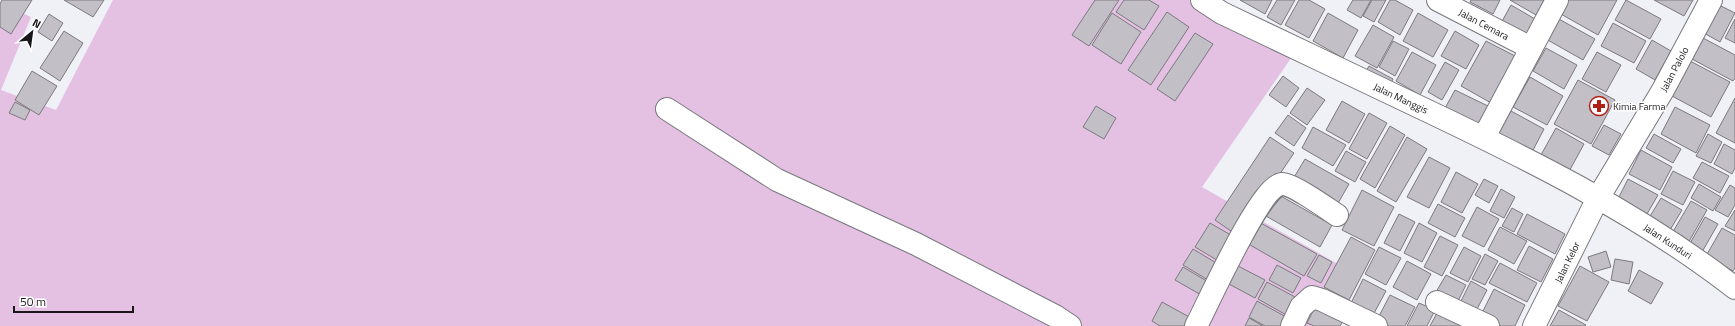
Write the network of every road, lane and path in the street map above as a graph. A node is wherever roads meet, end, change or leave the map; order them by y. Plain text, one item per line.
1 (1202, 0) edge
2 (1438, 0) edge
3 (1557, 0) edge
4 (1710, 0) edge
5 (1530, 48) junction
6 (667, 109) dead end
7 (1484, 137) junction
8 (1598, 198) junction
9 (1337, 215) dead end
10 (1735, 288) edge
11 (1437, 302) dead end
12 (1070, 326) edge
13 (1196, 326) edge
14 (1292, 326) edge
15 (1376, 326) edge
16 (1488, 326) edge
17 (1534, 326) edge

1 - 7 street, Jalan Manggis
2 - 5 street, Jalan Cemara
3 - 5 street
4 - 8 street, Jalan Palolo
5 - 7 street
6 - 12 street
7 - 8 street, Jalan Manggis
8 - 10 street, Jalan Kunduri
8 - 17 street, Jalan Kelor
9 - 13 street
11 - 16 street
14 - 15 street

